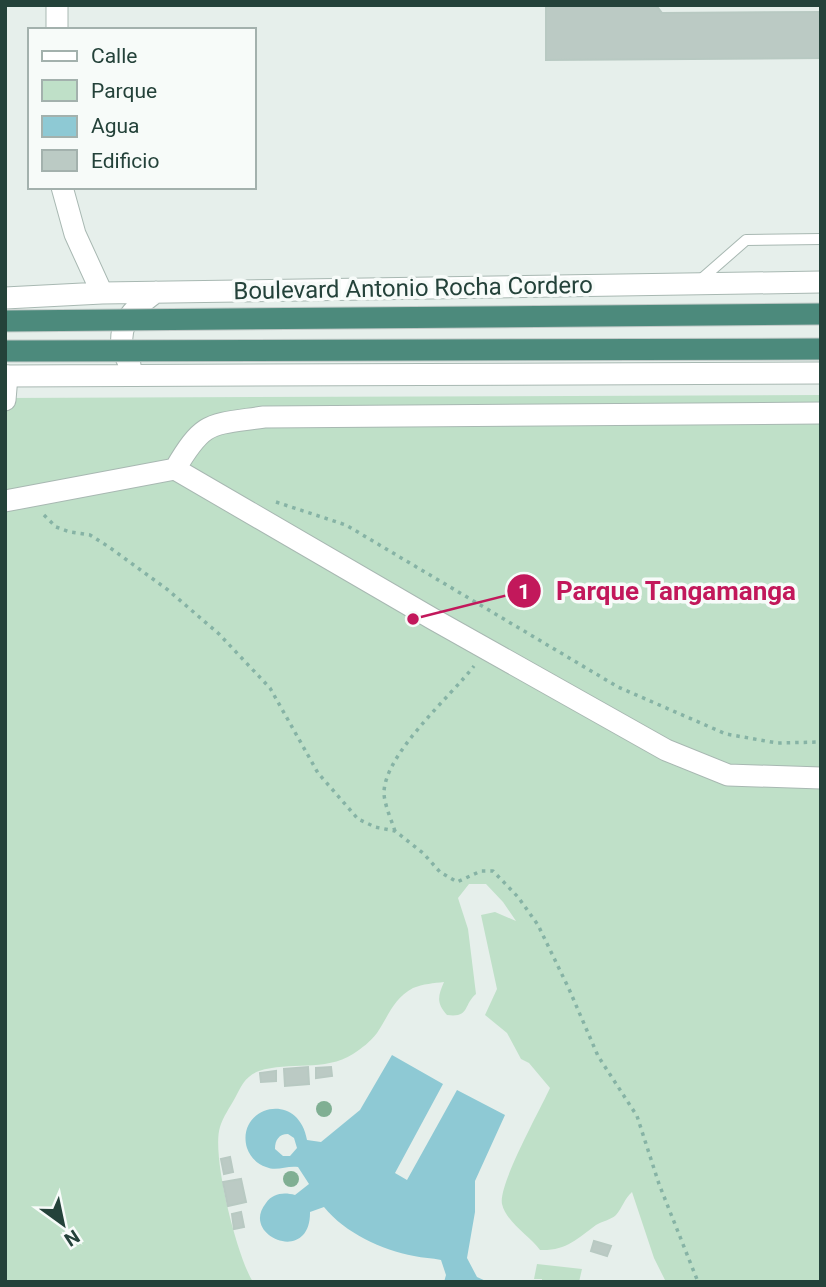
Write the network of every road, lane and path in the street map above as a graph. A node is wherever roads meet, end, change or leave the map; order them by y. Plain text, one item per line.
1 (57, 5) edge
2 (57, 28) edge
3 (63, 189) edge
4 (821, 239) edge
5 (821, 282) edge
6 (696, 284) junction
7 (156, 292) junction
8 (103, 293) junction
9 (5, 298) edge
10 (821, 314) edge
11 (5, 321) edge
12 (821, 349) edge
13 (5, 351) edge
14 (6, 370) edge
15 (821, 373) edge
16 (137, 376) junction
17 (5, 400) edge
18 (821, 413) edge
19 (175, 469) junction
20 (32, 495) junction
21 (267, 499) dead end
22 (5, 501) edge
23 (484, 648) junction
24 (821, 742) edge
25 (821, 778) edge
26 (395, 831) junction
27 (698, 1282) edge

1 - 2 street
3 - 8 street
4 - 6 lane
5 - 6 street, Boulevard Antonio Rocha Cordero
6 - 7 street, Boulevard Antonio Rocha Cordero
7 - 8 street, Boulevard Antonio Rocha Cordero
7 - 16 street
8 - 9 street, Boulevard Antonio Rocha Cordero
10 - 11 highway, bridge
12 - 13 highway, bridge
14 - 16 street
14 - 17 street
15 - 16 street
18 - 19 street
19 - 20 street
19 - 23 street
20 - 22 street
20 - 26 path
21 - 24 path
23 - 25 street
23 - 26 path
26 - 27 path

